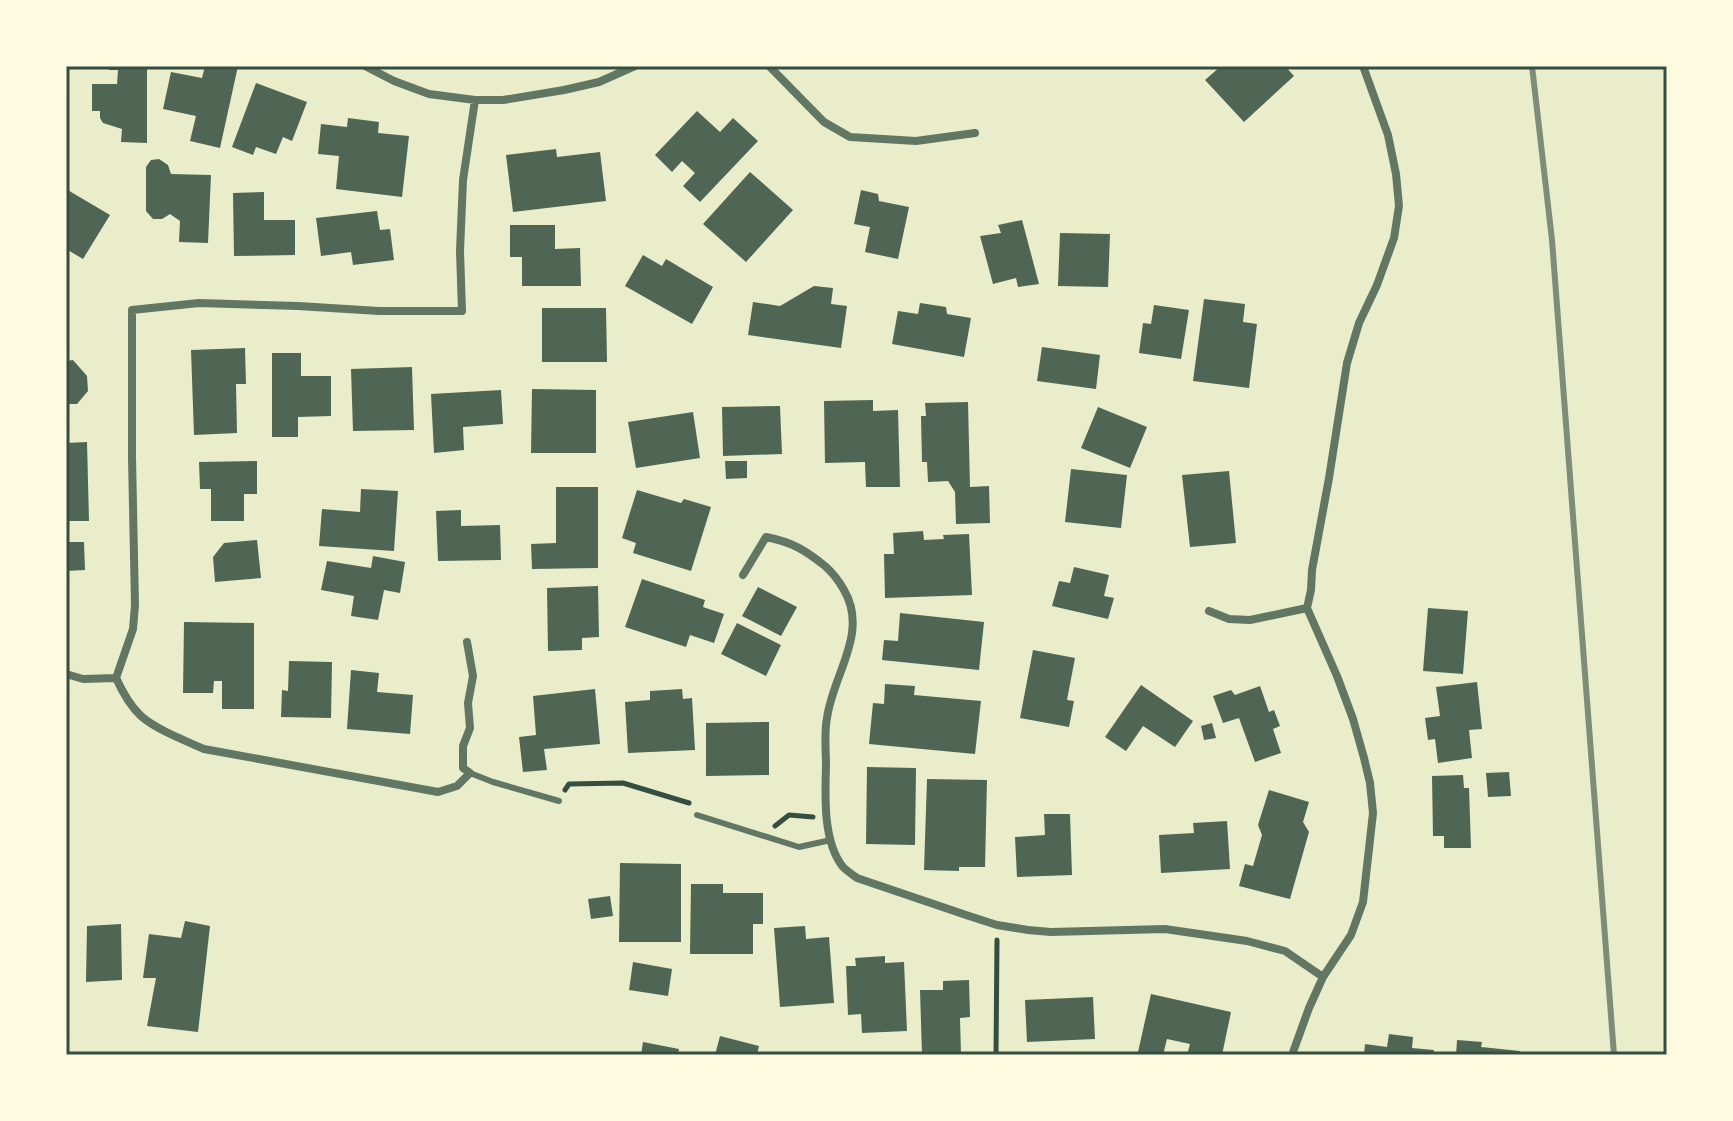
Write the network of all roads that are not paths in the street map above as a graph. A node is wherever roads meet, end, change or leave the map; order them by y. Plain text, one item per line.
1 (365, 66) edge
2 (635, 66) edge
3 (769, 66) edge
4 (1363, 66) edge
5 (475, 100) junction
6 (975, 133) dead end
7 (743, 575) dead end
8 (1307, 608) junction
9 (1209, 611) dead end
10 (467, 642) dead end
11 (66, 674) edge
12 (116, 678) junction
13 (470, 773) junction
14 (559, 801) dead end
15 (697, 815) dead end
16 (831, 840) junction
17 (1323, 977) junction
18 (1292, 1055) edge

1 - 5 street
2 - 5 street
3 - 6 street
4 - 8 street
5 - 12 street
7 - 16 street
8 - 9 street
8 - 17 street
10 - 13 street
11 - 12 street
12 - 13 street
13 - 14 lane
15 - 16 lane
16 - 17 street
17 - 18 street

